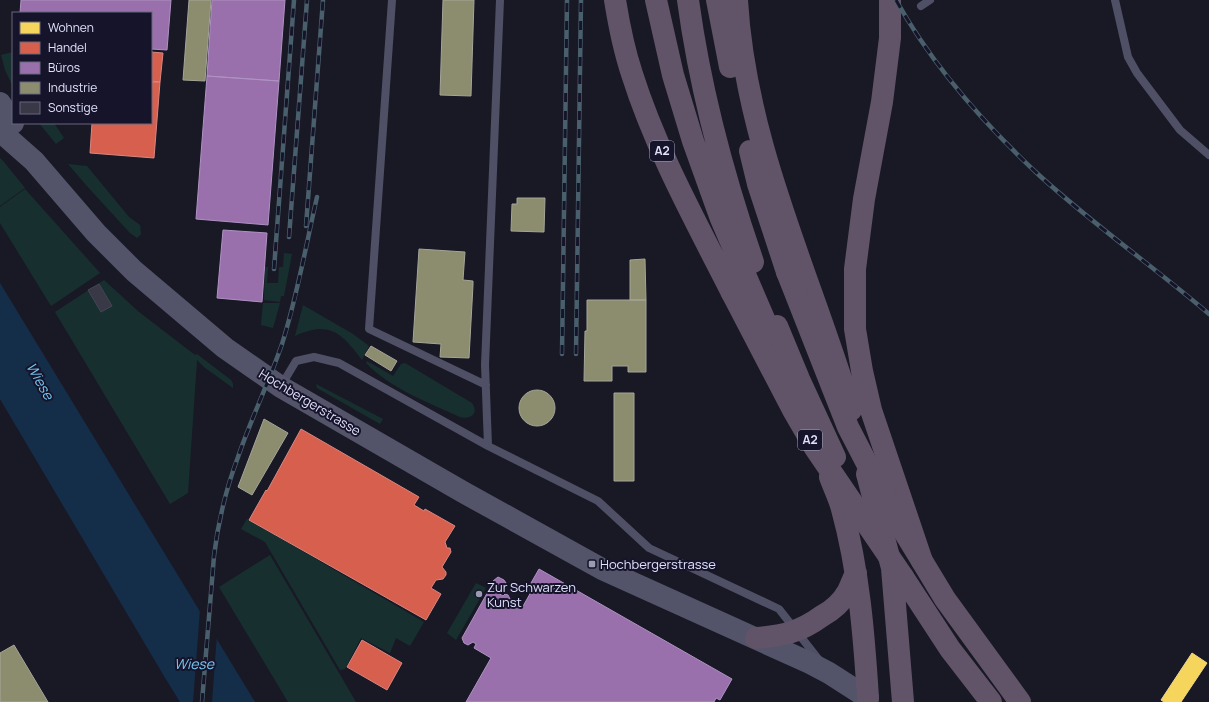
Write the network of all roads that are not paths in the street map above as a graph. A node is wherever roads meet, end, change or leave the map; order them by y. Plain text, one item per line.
1 (392, 0) edge
2 (500, 0) edge
3 (615, 0) edge
4 (656, 0) edge
5 (688, 0) edge
6 (717, 0) edge
7 (737, 0) edge
8 (890, 0) edge
9 (930, 0) edge
10 (1114, 0) edge
11 (921, 6) dead end
12 (0, 103) edge
13 (12, 121) edge
14 (14, 124) edge
15 (0, 131) edge
16 (1209, 155) edge
17 (34, 162) junction
18 (486, 385) junction
19 (281, 387) junction
20 (488, 446) junction
21 (922, 561) junction
22 (856, 573) junction
23 (903, 577) junction
24 (796, 631) junction
25 (756, 638) junction
26 (829, 673) junction
27 (868, 698) joint
28 (903, 702) edge
29 (991, 702) edge
30 (1020, 702) edge

1 - 18 lane
2 - 18 lane
3 - 23 highway, A2, bridge
4 - 22 highway
5 - 23 highway, A2, bridge
6 - 21 highway, bridge
7 - 28 highway
8 - 21 highway, bridge
9 - 11 lane
10 - 16 lane
12 - 13 main road, Hochbergerstrasse
14 - 17 main road, Hochbergerstrasse
15 - 17 main road, Hochbergerstrasse
17 - 19 main road, Hochbergerstrasse
18 - 20 lane
19 - 20 lane
19 - 25 main road, Hochbergerstrasse
20 - 24 lane
21 - 30 highway
22 - 24 highway
22 - 27 highway
23 - 29 highway, A2
24 - 25 highway
24 - 26 lane
25 - 26 main road, Hochbergerstrasse
26 - 27 main road, Hochbergerstrasse

